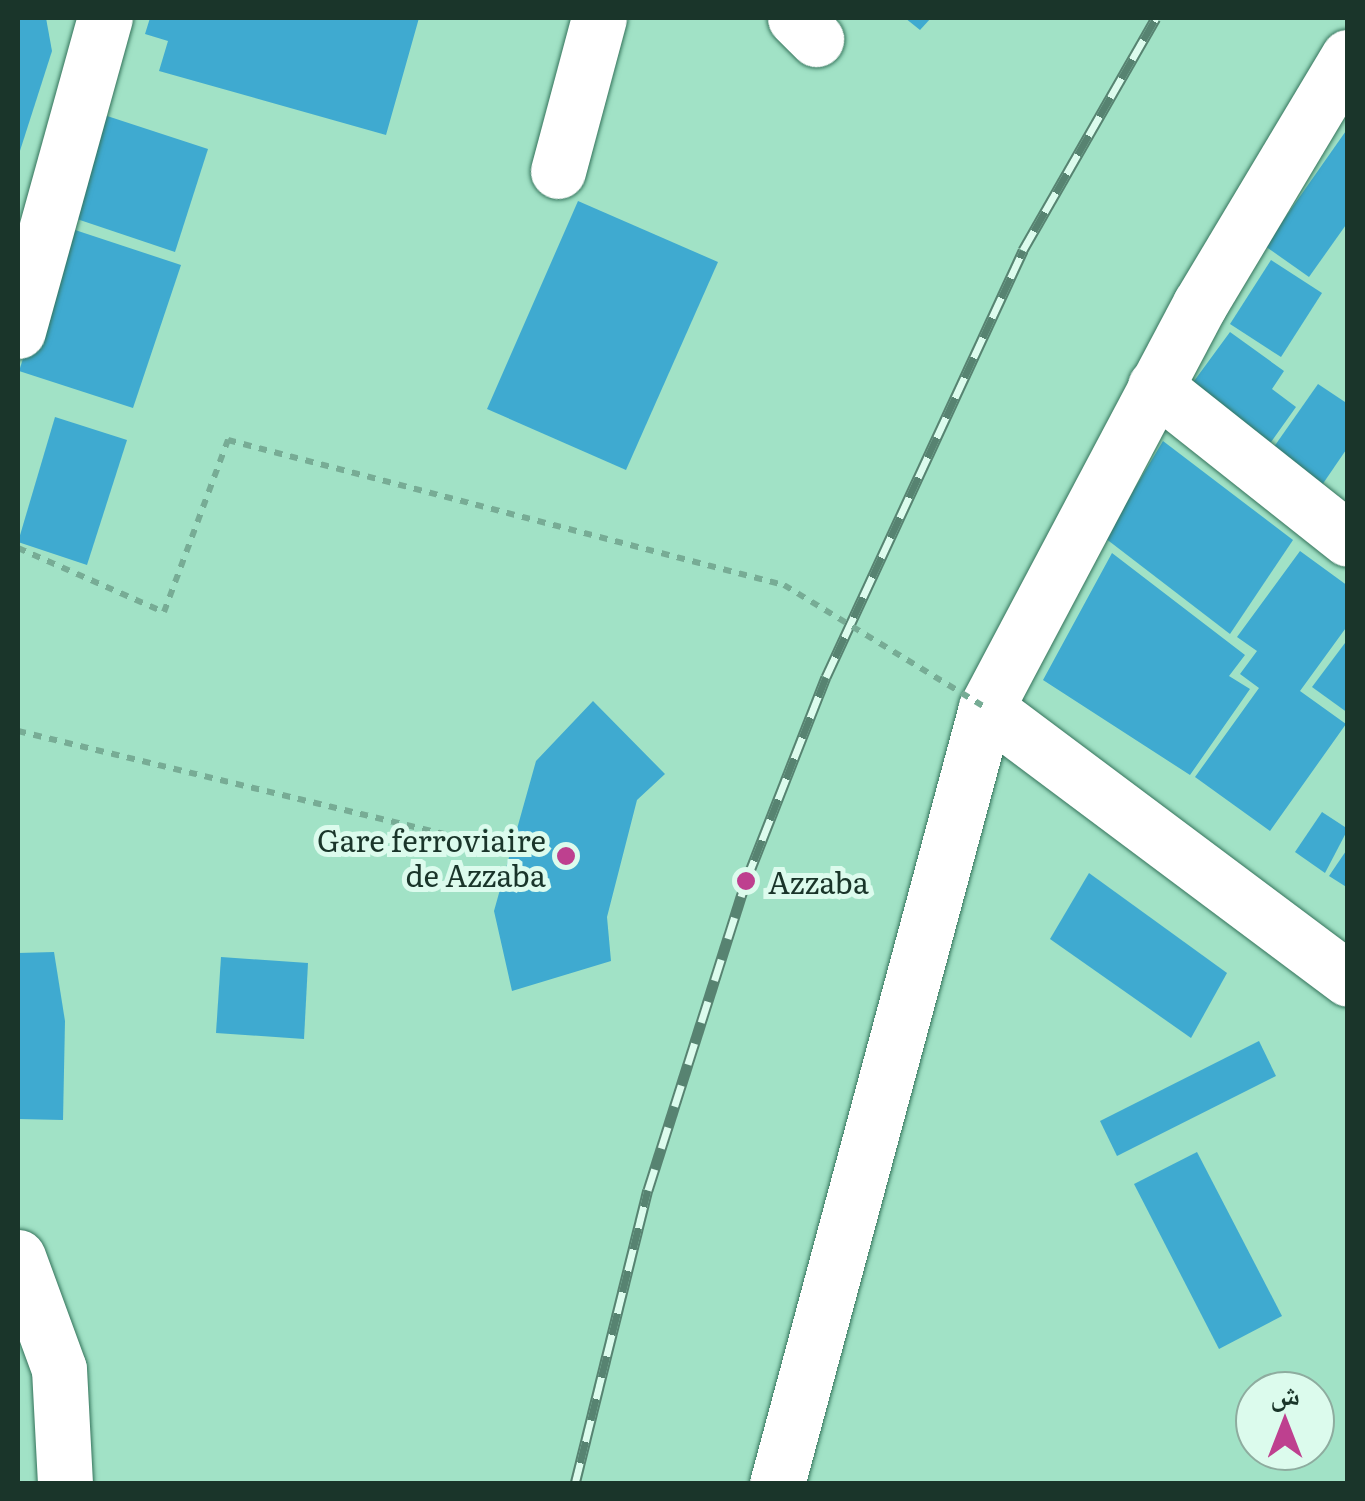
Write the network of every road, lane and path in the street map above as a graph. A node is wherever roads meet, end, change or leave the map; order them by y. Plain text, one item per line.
1 (105, 18) edge
2 (599, 18) edge
3 (1348, 58) edge
4 (558, 171) dead end
5 (18, 331) edge
6 (1155, 386) junction
7 (1348, 539) edge
8 (18, 548) edge
9 (986, 708) junction
10 (18, 731) edge
11 (444, 834) dead end
12 (1348, 980) edge
13 (18, 1257) edge
14 (65, 1484) edge
15 (777, 1484) edge

1 - 5 street
2 - 4 street
3 - 6 street
6 - 7 street
6 - 9 street
8 - 9 path, bridge
9 - 12 street
9 - 15 street
10 - 11 path
13 - 14 street

